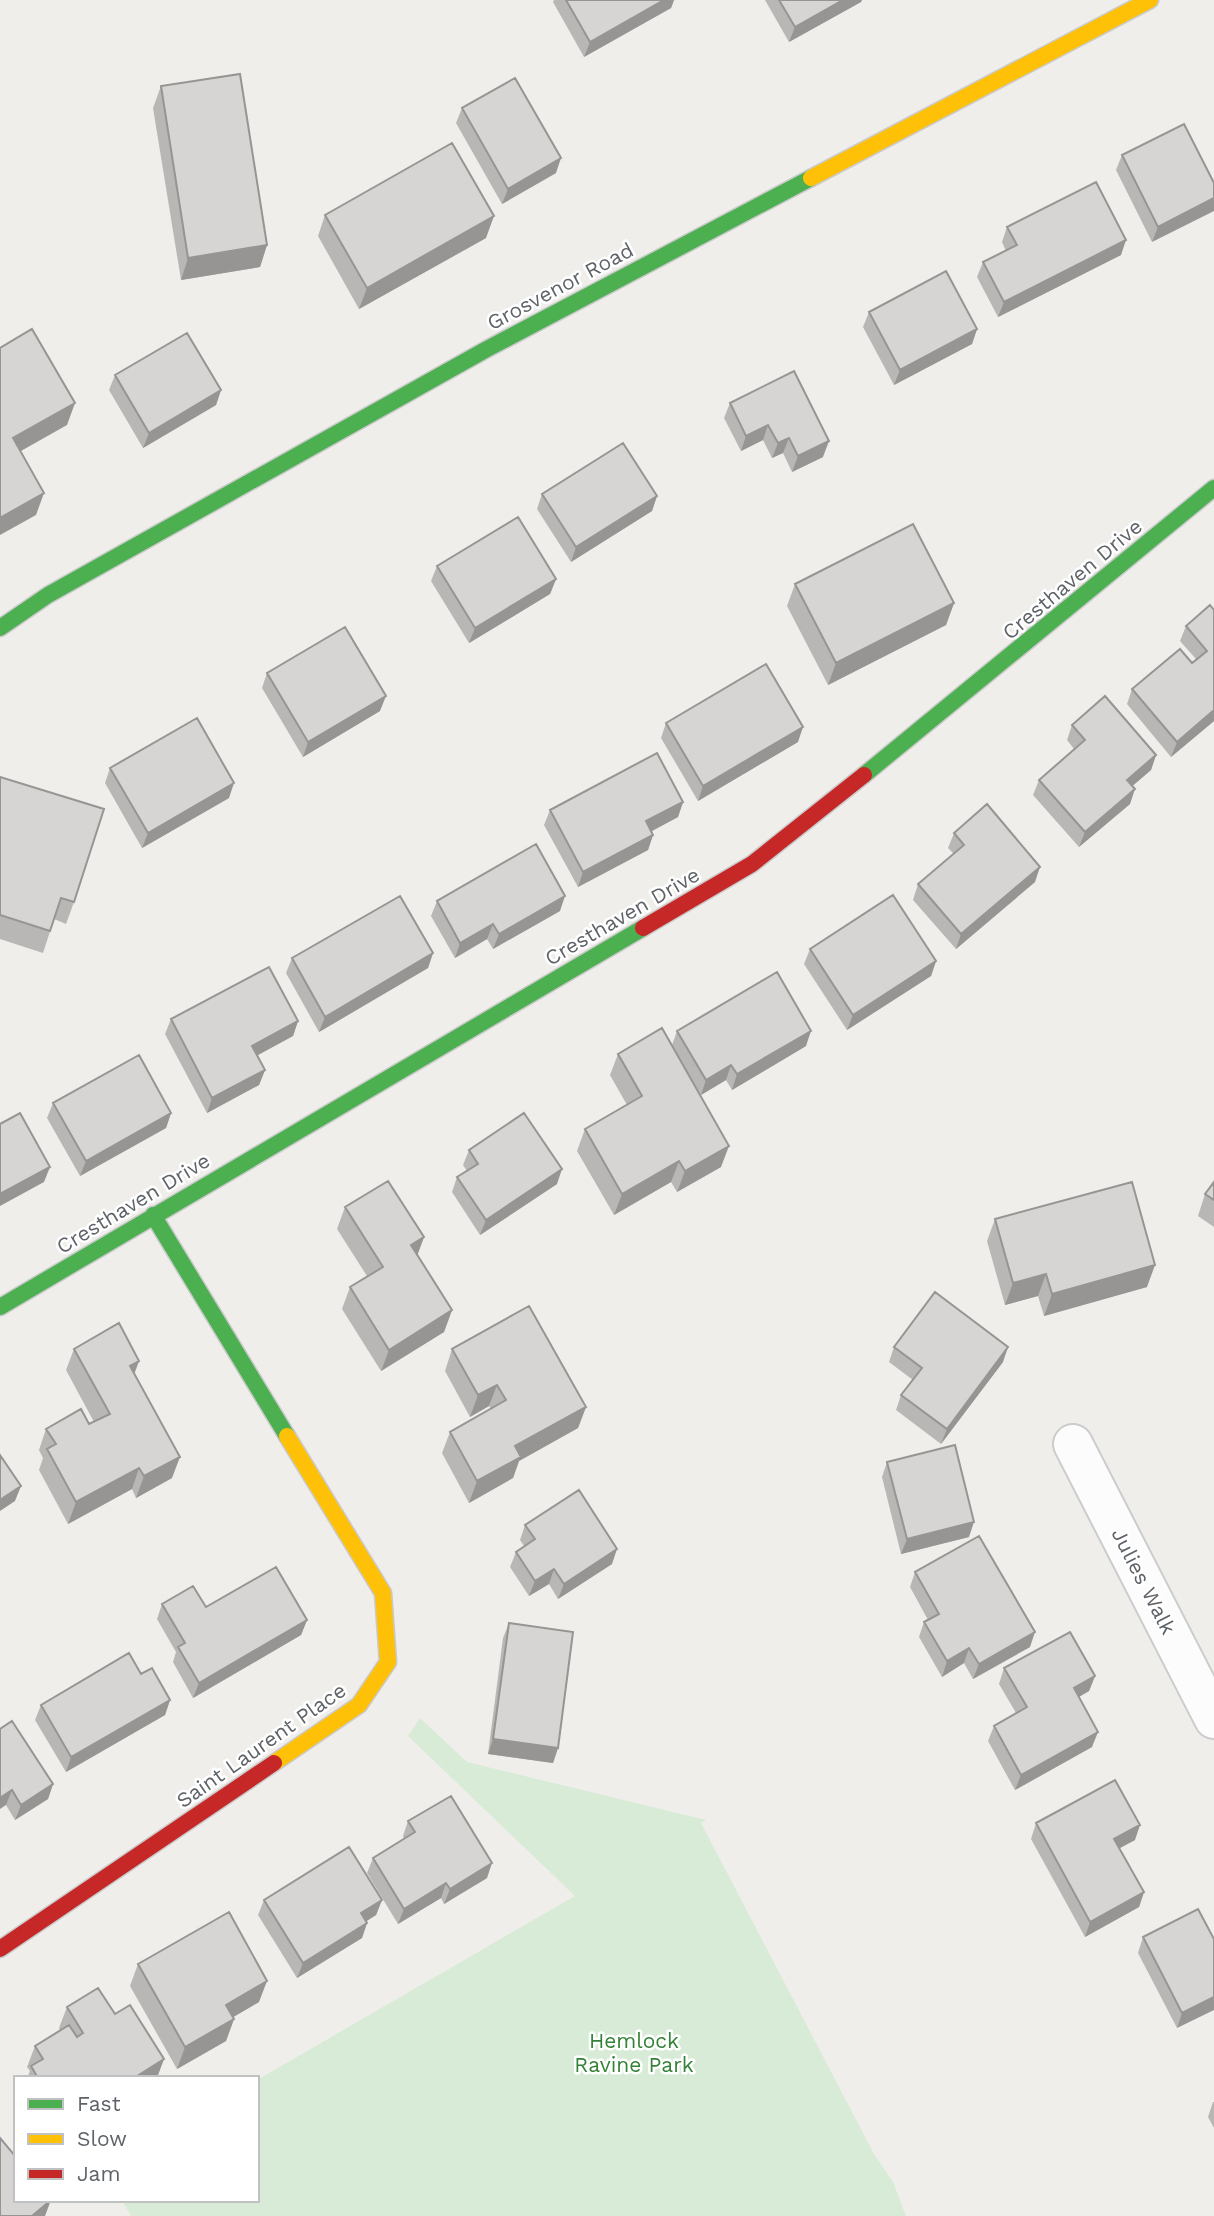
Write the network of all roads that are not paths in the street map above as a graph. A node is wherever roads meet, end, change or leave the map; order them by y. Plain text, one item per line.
1 (1150, 0) edge
2 (1214, 488) edge
3 (0, 628) edge
4 (153, 1214) junction
5 (0, 1307) edge
6 (1073, 1444) dead end
7 (1214, 1719) edge
8 (0, 1949) edge

1 - 3 street, Grosvenor Road
2 - 4 street, Cresthaven Drive
4 - 5 street, Cresthaven Drive
4 - 8 street, Saint Laurent Place
6 - 7 street, Julies Walk

